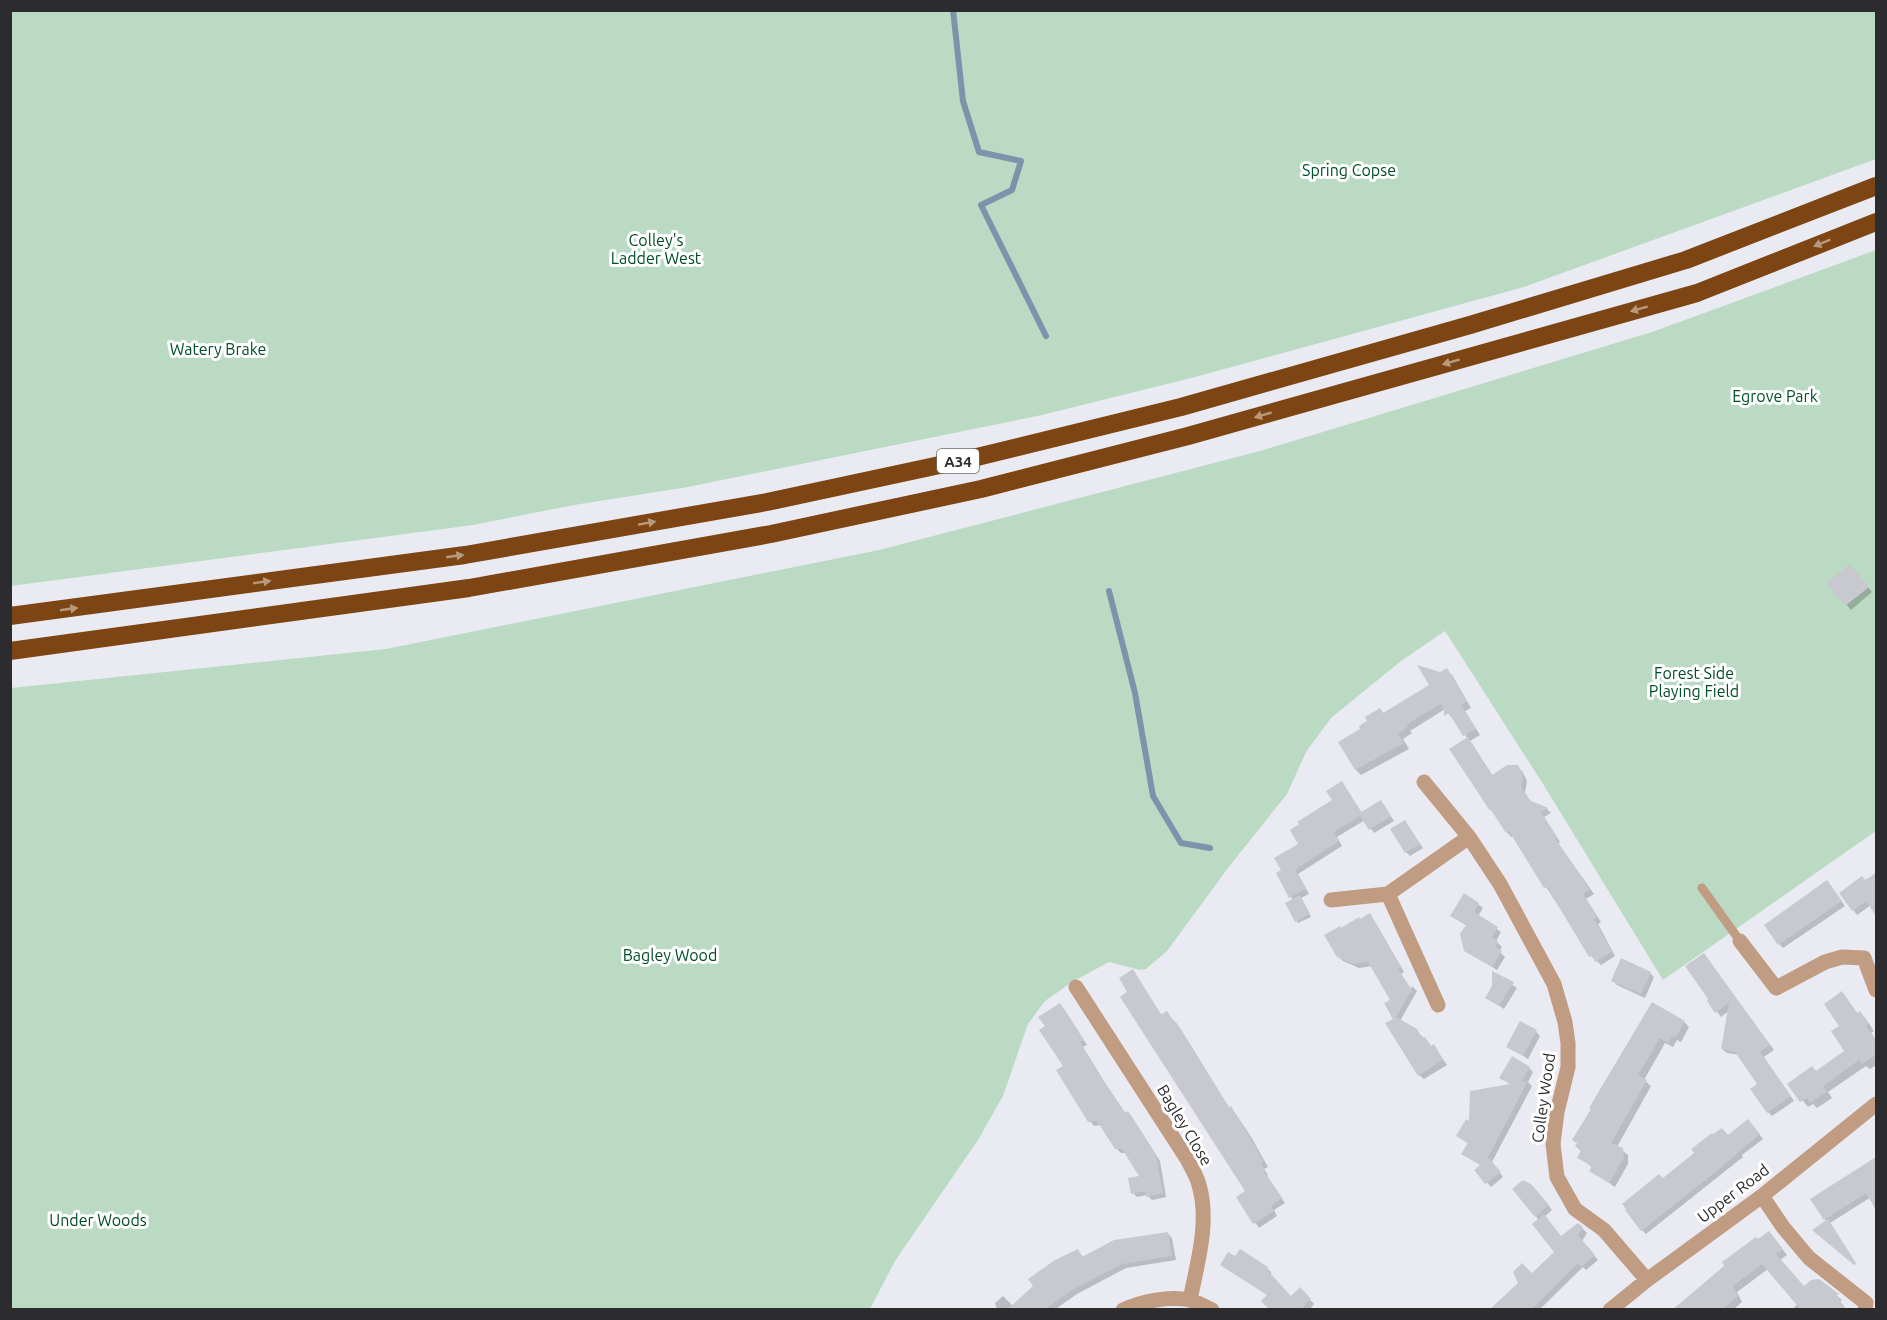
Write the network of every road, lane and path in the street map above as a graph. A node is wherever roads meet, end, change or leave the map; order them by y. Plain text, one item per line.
1 (1876, 186) edge
2 (1876, 222) edge
3 (10, 616) edge
4 (10, 651) edge
5 (1424, 782) dead end
6 (1469, 837) junction
7 (1702, 888) dead end
8 (1388, 894) junction
9 (1331, 900) dead end
10 (1740, 941) joint
11 (1870, 956) edge
12 (1076, 987) dead end
13 (1876, 990) edge
14 (1438, 1005) dead end
15 (1876, 1104) edge
16 (1762, 1196) junction
17 (1647, 1280) junction
18 (1190, 1300) junction
19 (1869, 1305) edge
20 (1123, 1310) edge
21 (1212, 1310) edge
22 (1610, 1310) edge

3 -> 1 highway, A34
2 -> 4 highway, A34
5 - 6 street, Colley Wood
6 - 8 street
6 - 17 street, Colley Wood
7 - 10 lane
8 - 9 street
8 - 14 street
10 - 11 street
11 - 13 street
12 - 18 street, Bagley Close
15 - 16 street, Upper Road
16 - 17 street, Upper Road
16 - 19 street
17 - 22 street, Upper Road
18 - 20 street
18 - 21 street

